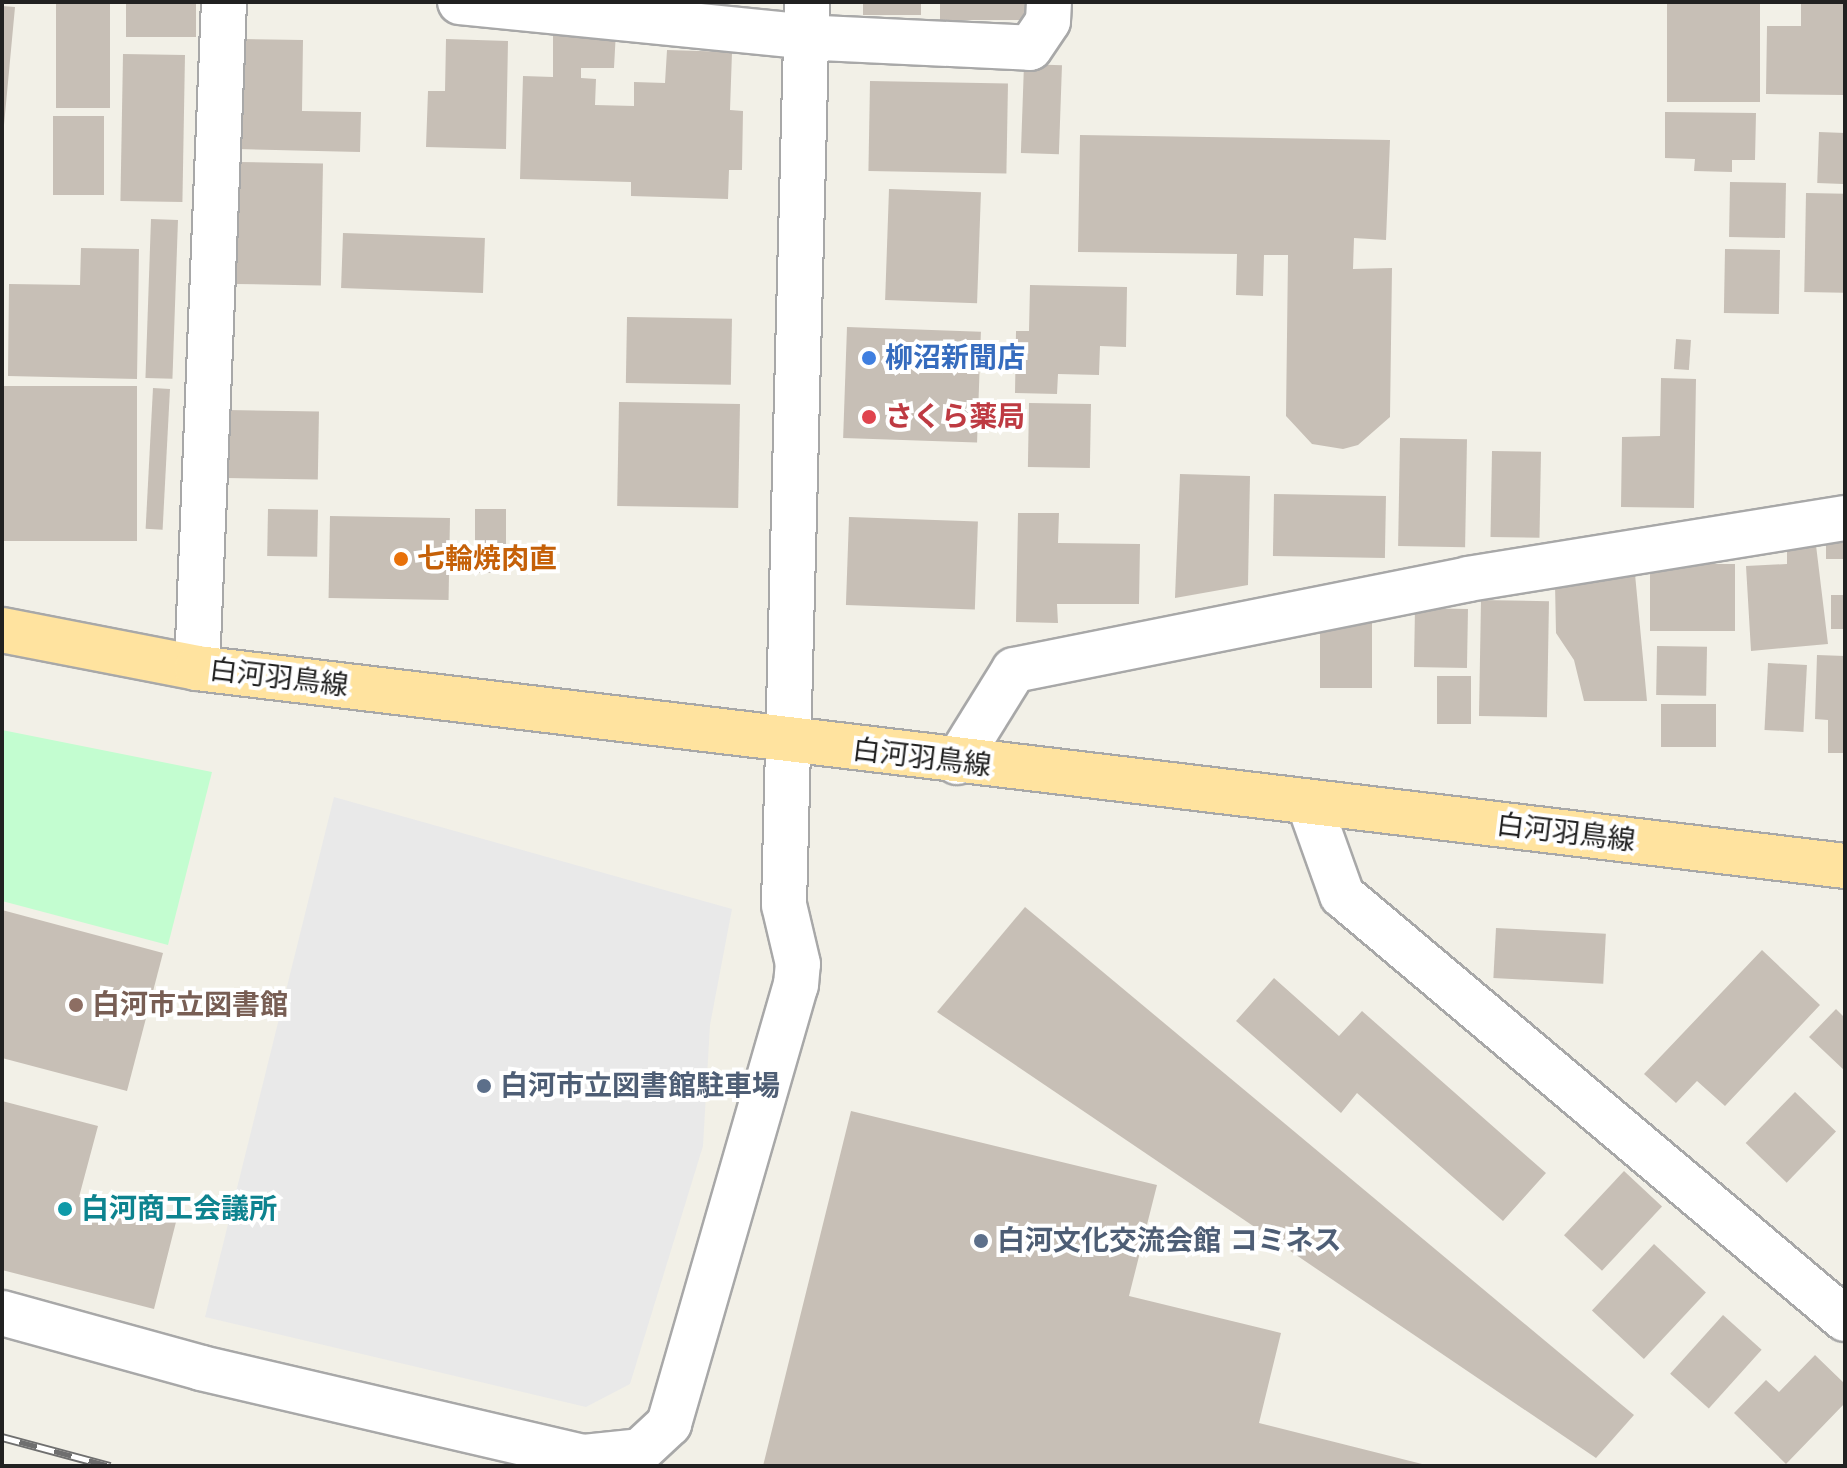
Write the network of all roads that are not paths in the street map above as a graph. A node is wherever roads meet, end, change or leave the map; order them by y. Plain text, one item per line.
1 (224, 2) edge
2 (460, 2) edge
3 (1049, 2) edge
4 (806, 18) edge
5 (1845, 518) edge
6 (2, 630) edge
7 (197, 668) junction
8 (788, 742) junction
9 (957, 762) junction
10 (1309, 803) junction
11 (1845, 866) edge
12 (2, 1313) edge
13 (1845, 1319) edge

1 - 7 street
2 - 4 street
3 - 4 street
4 - 8 street
5 - 9 street
6 - 7 main road, 白河羽鳥線
7 - 8 main road, 白河羽鳥線
8 - 9 main road, 白河羽鳥線
8 - 12 street
9 - 10 main road, 白河羽鳥線
10 - 11 main road, 白河羽鳥線
10 - 13 street

